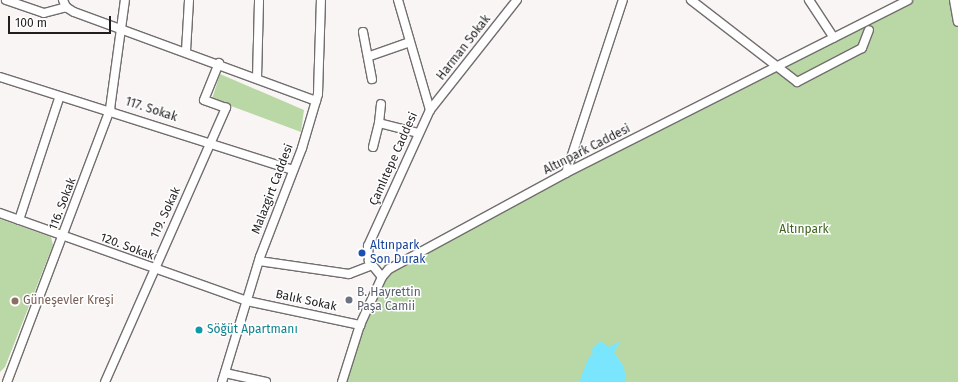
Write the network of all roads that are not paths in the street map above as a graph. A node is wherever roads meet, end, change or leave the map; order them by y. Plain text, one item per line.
1 (6, 0) edge
2 (125, 0) edge
3 (189, 0) edge
4 (259, 0) edge
5 (321, 0) edge
6 (398, 0) edge
7 (517, 0) edge
8 (624, 0) edge
9 (691, 0) edge
10 (809, 0) edge
11 (908, 0) edge
12 (954, 0) edge
13 (65, 4) edge
14 (958, 22) edge
15 (123, 29) junction
16 (869, 30) dead end
17 (363, 32) dead end
18 (834, 38) junction
19 (410, 42) junction
20 (186, 51) junction
21 (370, 56) junction
22 (219, 63) junction
23 (776, 68) junction
24 (0, 77) edge
25 (256, 78) junction
26 (372, 79) dead end
27 (59, 98) junction
28 (316, 102) junction
29 (381, 104) dead end
30 (110, 109) junction
31 (430, 110) junction
32 (379, 123) junction
33 (418, 133) junction
34 (212, 143) junction
35 (373, 146) dead end
36 (293, 170) junction
37 (566, 173) junction
38 (0, 213) edge
39 (19, 220) junction
40 (64, 237) junction
41 (259, 261) junction
42 (372, 265) junction
43 (154, 270) junction
44 (382, 277) junction
45 (247, 301) junction
46 (360, 325) junction
47 (225, 373) junction
48 (0, 380) edge
49 (7, 382) edge
50 (105, 382) edge
51 (222, 382) edge
52 (266, 382) edge
53 (342, 382) edge

1 - 13 street
2 - 15 street, 116. Sokak
3 - 20 street
4 - 25 street
5 - 28 street, Malazgirt Caddesi
6 - 19 street, Çamlıtepe Caddesi
7 - 31 street, Harman Sokak
8 - 37 street
9 - 23 street
10 - 18 street
11 - 18 street, Altınpark Caddesi
12 - 14 street
13 - 15 street
15 - 20 street
15 - 30 street, 116. Sokak
16 - 23 street
17 - 21 street
18 - 23 street, Altınpark Caddesi
19 - 21 street
19 - 31 street, Çamlıtepe Caddesi
20 - 22 street
21 - 26 street
22 - 25 street
22 - 34 street, 119. Sokak
23 - 37 street, Altınpark Caddesi
24 - 27 street, 117. Sokak
25 - 28 street
27 - 30 street, 117. Sokak
27 - 39 street
28 - 36 street, Malazgirt Caddesi
29 - 32 street
30 - 34 street, 117. Sokak
30 - 40 street, 116. Sokak
31 - 33 street, Çamlıtepe Caddesi
32 - 33 street
32 - 35 street
33 - 42 street, Çamlıtepe Caddesi
34 - 36 street, 117. Sokak
34 - 43 street, 119. Sokak
36 - 41 street, Malazgirt Caddesi
37 - 44 street, Altınpark Caddesi
38 - 39 street, 120. Sokak
39 - 40 street, 120. Sokak
40 - 43 street, 120. Sokak
40 - 49 street, 116. Sokak
41 - 42 street
41 - 45 street, Malazgirt Caddesi
42 - 44 street, Çamlıtepe Caddesi
43 - 45 street, 120. Sokak
43 - 50 street, 119. Sokak
44 - 46 street, Altınpark Caddesi
45 - 46 street, Balık Sokak
45 - 47 street, Malazgirt Caddesi
46 - 53 street, Altınpark Caddesi
47 - 51 street, Malazgirt Caddesi
47 - 52 street
48 - 49 street

